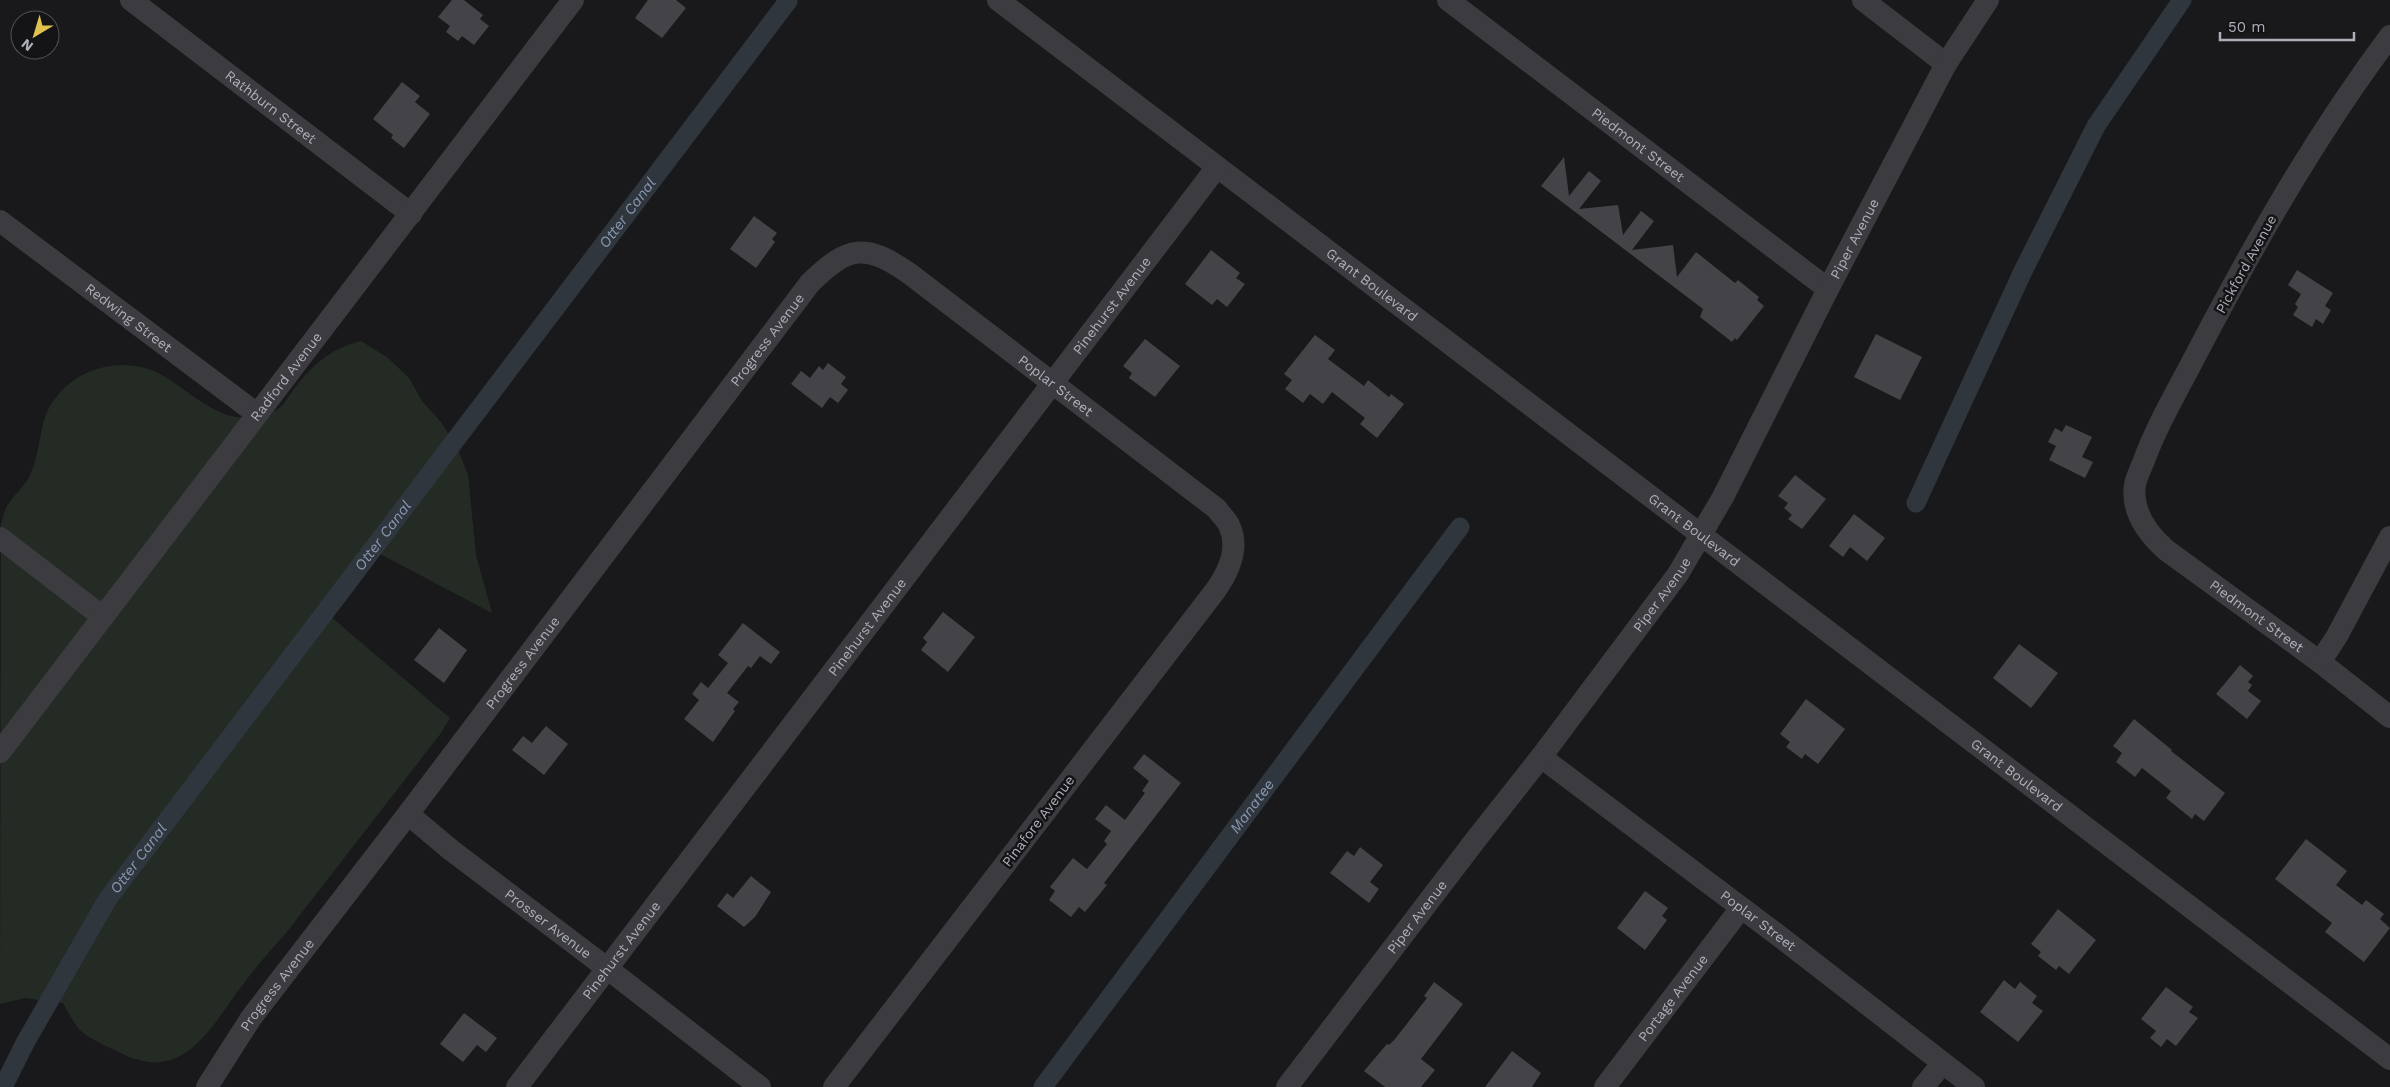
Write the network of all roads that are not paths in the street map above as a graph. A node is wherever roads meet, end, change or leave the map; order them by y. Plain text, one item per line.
1 (130, 0) edge
2 (998, 0) edge
3 (1448, 0) edge
4 (1863, 0) edge
5 (1988, 0) edge
6 (563, 4) edge
7 (2390, 36) edge
8 (1946, 64) junction
9 (1217, 167) junction
10 (411, 214) junction
11 (0, 221) edge
12 (851, 252) joint
13 (1828, 289) junction
14 (1053, 382) junction
15 (257, 414) junction
16 (2135, 506) joint
17 (1701, 536) junction
18 (2390, 537) edge
19 (0, 538) edge
20 (1233, 550) joint
21 (103, 616) junction
22 (2320, 662) junction
23 (2390, 716) edge
24 (0, 752) edge
25 (1541, 757) junction
26 (408, 814) junction
27 (1741, 908) junction
28 (608, 968) junction
29 (2390, 1059) edge
30 (1942, 1064) junction
31 (207, 1087) edge
32 (517, 1087) edge
33 (760, 1087) edge
34 (834, 1087) edge
35 (1287, 1087) edge
36 (1605, 1087) edge
37 (1923, 1087) edge
38 (1974, 1087) edge

1 - 10 street, Rathburn Street
2 - 9 street, Grant Boulevard
3 - 13 street, Piedmont Street
4 - 8 street
5 - 8 street, Piper Avenue
6 - 10 street, Radford Avenue
7 - 16 street, Pickford Avenue
8 - 13 street, Piper Avenue
9 - 14 street, Pinehurst Avenue
9 - 17 street, Grant Boulevard
10 - 15 street, Radford Avenue
11 - 15 street, Redwing Street
12 - 14 street, Poplar Street
12 - 26 street, Progress Avenue
13 - 17 street, Piper Avenue
14 - 20 street, Poplar Street
14 - 28 street, Pinehurst Avenue
15 - 21 street, Radford Avenue
16 - 22 street, Piedmont Street
17 - 25 street, Piper Avenue
17 - 29 street, Grant Boulevard
18 - 22 street
19 - 21 street
20 - 34 street, Pinafore Avenue
21 - 24 street, Radford Avenue
22 - 23 street, Piedmont Street
25 - 27 street, Poplar Street
25 - 35 street, Piper Avenue
26 - 28 street, Prosser Avenue
26 - 31 street, Progress Avenue
27 - 30 street, Poplar Street
27 - 36 street, Portage Avenue
28 - 32 street, Pinehurst Avenue
28 - 33 street, Prosser Avenue
30 - 37 street
30 - 38 street, Poplar Street

